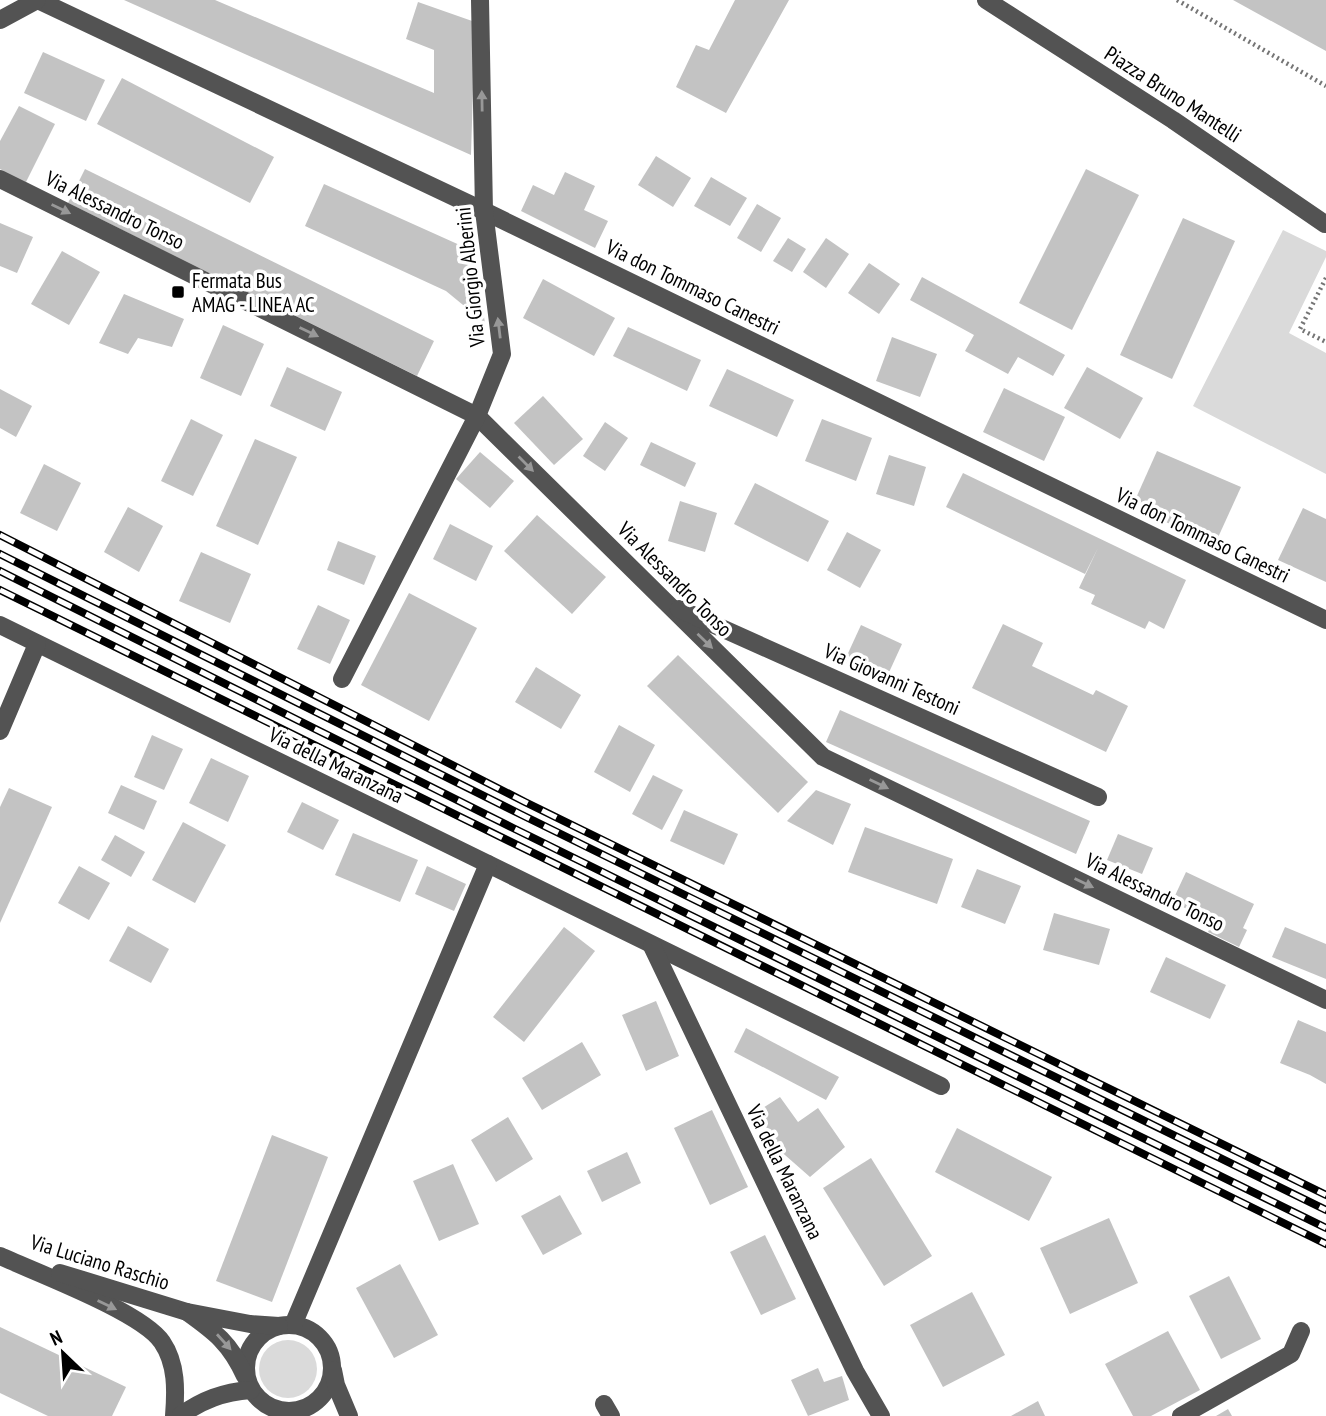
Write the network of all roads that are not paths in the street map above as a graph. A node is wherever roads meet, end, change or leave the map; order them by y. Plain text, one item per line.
1 (38, 0) edge
2 (480, 0) edge
3 (990, 2) edge
4 (13, 6) edge
5 (0, 20) edge
6 (0, 179) edge
7 (484, 211) junction
8 (1325, 224) edge
9 (477, 416) junction
10 (666, 603) junction
11 (1326, 620) edge
12 (0, 625) edge
13 (37, 644) junction
14 (342, 679) dead end
15 (0, 732) edge
16 (1098, 797) dead end
17 (488, 864) junction
18 (652, 946) junction
19 (1326, 1000) edge
20 (941, 1086) dead end
21 (0, 1255) edge
22 (187, 1312) junction
23 (286, 1325) junction
24 (1301, 1331) dead end
25 (332, 1363) junction
26 (248, 1385) junction
27 (288, 1412) junction
28 (174, 1416) edge
29 (180, 1416) edge
30 (307, 1416) edge
31 (349, 1416) edge
32 (881, 1416) edge
33 (1181, 1416) edge

1 - 4 street
1 - 7 street, Via don Tommaso Canestri
7 -> 2 street, Via Giorgio Alberini
3 - 8 street, Piazza Bruno Mantelli
4 - 5 street
6 -> 9 street, Via Alessandro Tonso
9 -> 7 street, Via Giorgio Alberini
7 - 11 street, Via don Tommaso Canestri
9 -> 10 street, Via Alessandro Tonso
9 - 14 street, Via Giorgio Alberini
10 - 16 street, Via Giovanni Testoni
10 -> 19 street, Via Alessandro Tonso
12 - 13 street, Via della Maranzana
13 - 15 street
13 - 17 street, Via della Maranzana
17 - 18 street, Via della Maranzana
17 - 23 street
18 - 20 street, Via della Maranzana
18 - 32 street, Via della Maranzana
21 - 22 street, Via Luciano Raschio
21 -> 28 street
22 - 23 street
22 -> 26 street
23 - 25 street
23 - 26 street
24 - 33 street
25 - 27 street
25 - 31 street
26 - 27 street
26 - 29 street
27 - 30 street

